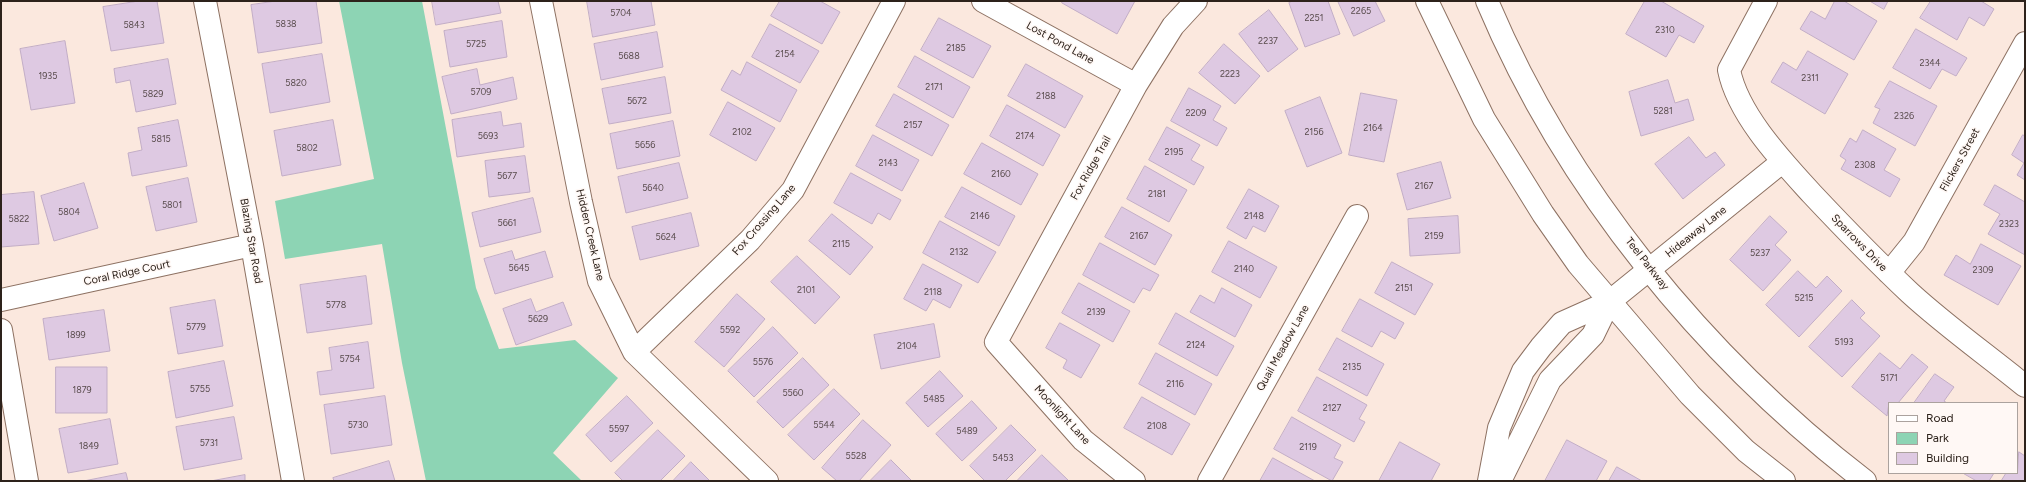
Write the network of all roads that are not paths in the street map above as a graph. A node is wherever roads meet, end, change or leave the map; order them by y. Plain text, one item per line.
1 (205, 1) edge
2 (541, 1) edge
3 (894, 1) edge
4 (983, 1) edge
5 (1196, 1) edge
6 (1427, 1) edge
7 (1487, 1) edge
8 (1766, 1) edge
9 (2025, 43) edge
10 (1136, 85) junction
11 (1782, 162) junction
12 (1357, 216) dead end
13 (252, 245) junction
14 (1650, 270) junction
15 (1889, 273) junction
16 (1, 300) edge
17 (1609, 302) junction
18 (1, 330) edge
19 (996, 342) joint
20 (634, 352) junction
21 (2025, 386) edge
22 (27, 481) edge
23 (293, 481) edge
24 (767, 481) edge
25 (1134, 481) edge
26 (1209, 481) edge
27 (1489, 481) edge
28 (1500, 481) edge
29 (1784, 481) edge
30 (1865, 481) edge

1 - 13 street, Blazing Star Road
2 - 20 street, Hidden Creek Lane
3 - 20 street, Fox Crossing Lane
4 - 10 street, Lost Pond Lane
5 - 10 street, Fox Ridge Trail
6 - 17 street
7 - 14 street, Teel Parkway
8 - 11 street, Sparrows Drive
9 - 15 street, Flickers Street
10 - 19 street, Fox Ridge Trail
11 - 14 street, Hideaway Lane
11 - 15 street, Sparrows Drive
12 - 26 street, Quail Meadow Lane
13 - 16 street, Coral Ridge Court
13 - 23 street, Blazing Star Road
14 - 17 street, Hideaway Lane
14 - 30 street, Teel Parkway
15 - 21 street, Sparrows Drive
17 - 27 street, Hideaway Lane
17 - 28 street, Hideaway Lane
17 - 29 street
18 - 22 street
19 - 25 street, Moonlight Lane
20 - 24 street, Hidden Creek Lane

